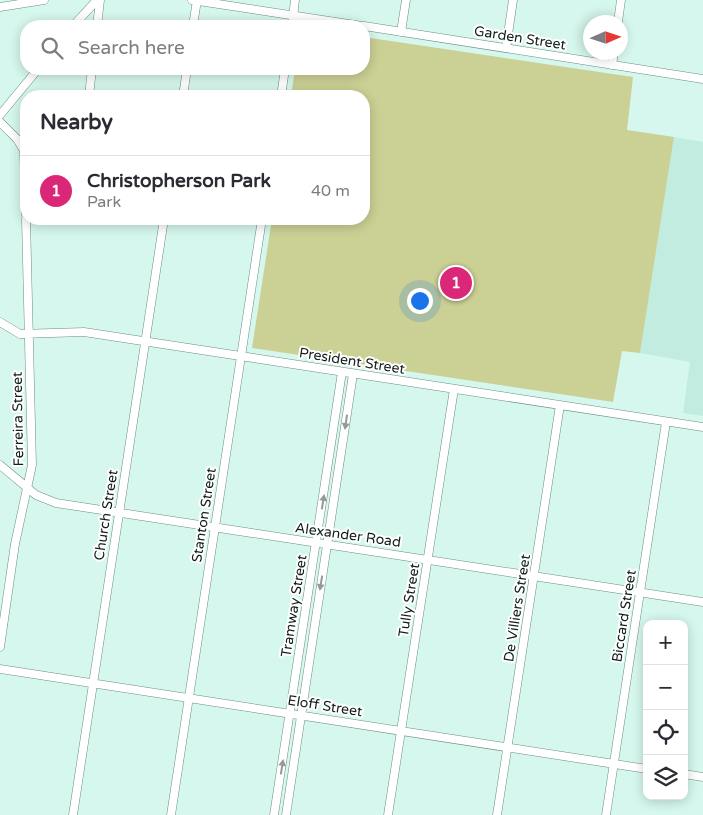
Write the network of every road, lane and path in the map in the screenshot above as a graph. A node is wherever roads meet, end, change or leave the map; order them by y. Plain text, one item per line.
1 (41, 0) edge
2 (98, 0) edge
3 (195, 0) edge
4 (296, 0) edge
5 (406, 0) edge
6 (513, 0) edge
7 (622, 0) edge
8 (0, 7) edge
9 (619, 15) edge
10 (293, 16) junction
11 (79, 20) edge
12 (97, 20) edge
13 (194, 20) edge
14 (293, 20) edge
15 (321, 20) edge
16 (370, 27) edge
17 (401, 32) junction
18 (506, 48) junction
19 (613, 60) edge
20 (612, 65) junction
21 (33, 75) edge
22 (91, 75) edge
23 (186, 75) edge
24 (284, 75) edge
25 (703, 79) edge
26 (21, 90) edge
27 (90, 90) edge
28 (184, 90) edge
29 (282, 90) edge
30 (20, 91) edge
31 (0, 115) edge
32 (0, 122) edge
33 (20, 144) edge
34 (26, 225) edge
35 (163, 225) edge
36 (261, 225) edge
37 (0, 322) edge
38 (29, 333) junction
39 (144, 342) junction
40 (241, 356) junction
41 (342, 372) junction
42 (353, 374) junction
43 (454, 389) junction
44 (560, 405) junction
45 (666, 422) junction
46 (703, 427) edge
47 (330, 456) junction
48 (340, 458) junction
49 (0, 465) edge
50 (28, 489) junction
51 (119, 512) junction
52 (215, 527) junction
53 (316, 543) junction
54 (327, 544) junction
55 (428, 559) junction
56 (534, 576) junction
57 (640, 593) junction
58 (703, 602) edge
59 (0, 647) edge
60 (0, 669) edge
61 (93, 683) junction
62 (188, 698) junction
63 (290, 714) junction
64 (300, 715) junction
65 (402, 730) junction
66 (508, 747) junction
67 (614, 764) junction
68 (643, 768) edge
69 (688, 775) edge
70 (703, 777) edge
71 (277, 796) junction
72 (288, 797) junction
73 (73, 815) edge
74 (171, 815) edge
75 (274, 815) edge
76 (286, 815) edge
77 (388, 815) edge
78 (497, 815) edge
79 (606, 815) edge

1 - 8 street
2 - 11 street
2 - 12 street
3 - 10 street, Garden Street
3 - 13 street
4 - 10 street
5 - 17 street
6 - 18 street
7 - 9 street
10 - 14 street
10 - 15 street, Garden Street
16 - 17 street, Garden Street
17 - 18 street, Garden Street
18 - 20 street, Garden Street
19 - 20 street
20 - 25 street, Garden Street
21 - 26 street
22 - 27 street
23 - 28 street
24 - 29 street
30 - 31 street
32 - 33 street
34 - 38 street, Ferreira Street
35 - 39 street, Church Street
36 - 40 street, Stanton Street
37 - 38 street, President Street
38 - 39 street, President Street
38 - 50 street, Ferreira Street
39 - 40 street, President Street
39 - 51 street, Church Street
40 - 41 street, President Street
40 - 52 street, Stanton Street
41 - 42 street, President Street
41 - 47 street, Tramway Street
42 - 43 street, President Street
42 -> 48 street, Tramway Street
43 - 44 street, President Street
43 - 55 street, Tully Street
44 - 45 street, President Street
44 - 56 street, De Villiers Street
45 - 46 street, President Street
45 - 57 street, Biccard Street
47 - 48 street
53 -> 47 street, Tramway Street
48 - 54 street, Tramway Street
49 - 50 street, Alexander Road
50 - 51 street, Alexander Road
50 - 59 street, Ferreira Street
51 - 52 street, Alexander Road
51 - 61 street, Church Street
52 - 53 street, Alexander Road
52 - 62 street, Stanton Street
53 - 54 street, Alexander Road
53 - 63 street, Tramway Street
54 - 55 street, Alexander Road
54 -> 64 street, Tramway Street
55 - 56 street, Alexander Road
55 - 65 street, Tully Street
56 - 57 street, Alexander Road
56 - 66 street, De Villiers Street
57 - 58 street, Alexander Road
57 - 67 street, Biccard Street
60 - 61 street, Eloff Street
61 - 62 street, Eloff Street
61 - 73 street, Church Street
62 - 63 street, Eloff Street
62 - 74 street, Stanton Street
63 - 64 street, Eloff Street
71 -> 63 street, Tramway Street
64 - 65 street, Eloff Street
64 - 72 street, Tramway Street
65 - 66 street, Eloff Street
65 - 77 street, Tully Street
66 - 67 street, Eloff Street
66 - 78 street, De Villiers Street
67 - 68 street, Eloff Street
67 - 79 street, Biccard Street
69 - 70 street
71 - 72 street
71 - 75 street, Tramway Street
72 - 76 street, Tramway Street

